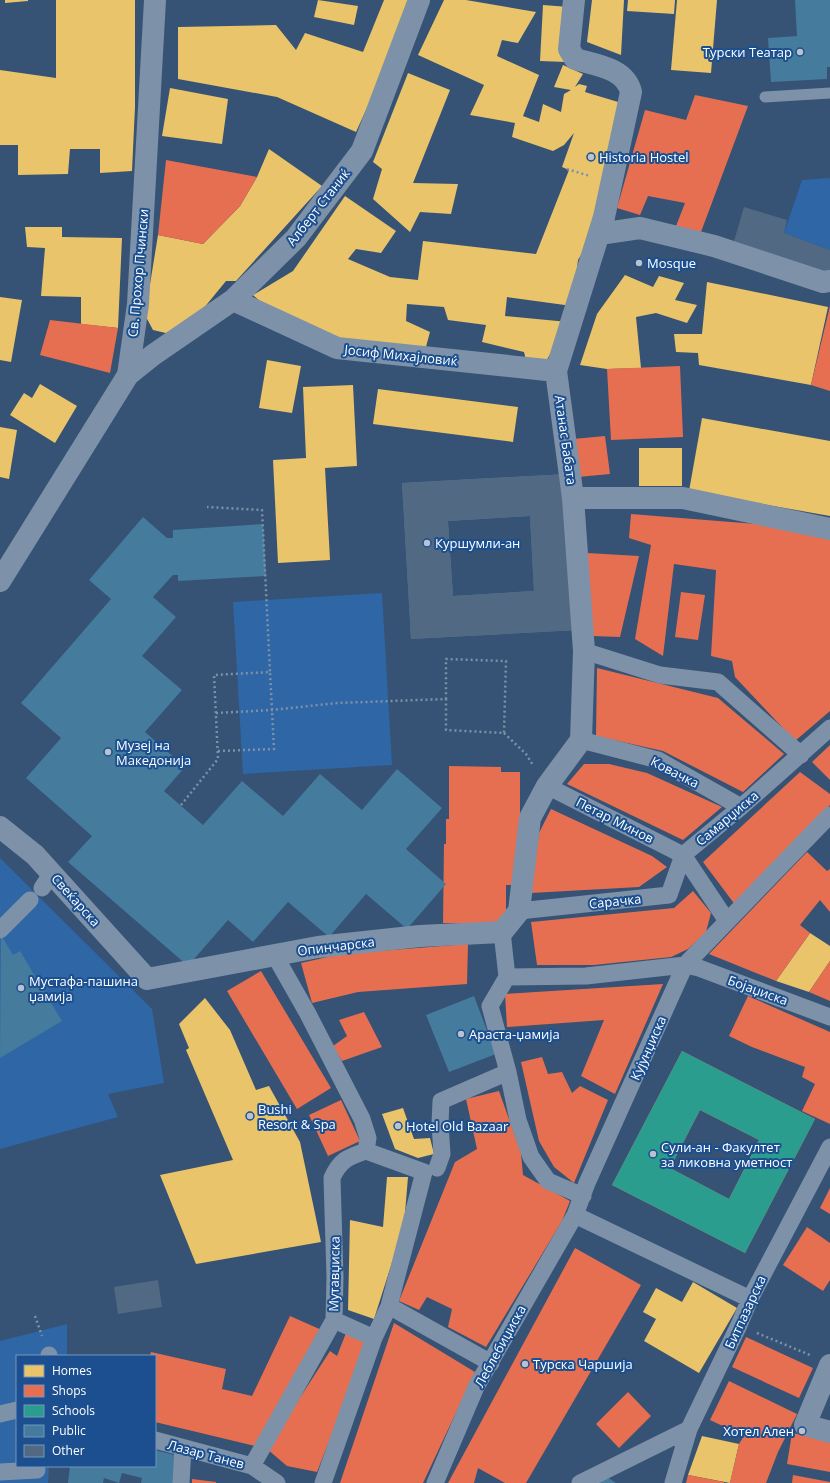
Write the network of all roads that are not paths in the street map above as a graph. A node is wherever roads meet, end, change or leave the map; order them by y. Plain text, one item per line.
1 (155, 0) edge
2 (419, 0) edge
3 (574, 0) edge
4 (830, 93) edge
5 (765, 97) dead end
6 (599, 234) junction
7 (830, 281) edge
8 (233, 300) junction
9 (556, 371) junction
10 (128, 375) junction
11 (573, 498) junction
12 (830, 529) edge
13 (0, 581) edge
14 (584, 652) junction
15 (830, 728) edge
16 (581, 740) junction
17 (801, 755) junction
18 (546, 786) junction
19 (741, 808) junction
20 (830, 815) edge
21 (0, 827) edge
22 (682, 855) junction
23 (41, 887) junction
24 (519, 911) junction
25 (728, 920) junction
26 (0, 930) edge
27 (502, 932) junction
28 (274, 954) junction
29 (685, 966) junction
30 (507, 977) junction
31 (147, 979) joint
32 (830, 1017) edge
33 (508, 1072) junction
34 (830, 1147) edge
35 (366, 1151) junction
36 (437, 1168) dead end
37 (583, 1196) junction
38 (575, 1215) junction
39 (750, 1299) junction
40 (389, 1306) junction
41 (334, 1320) junction
42 (374, 1338) junction
43 (491, 1363) junction
44 (830, 1365) edge
45 (16, 1410) edge
46 (0, 1414) edge
47 (689, 1429) junction
48 (830, 1432) edge
49 (156, 1440) edge
50 (183, 1448) junction
51 (252, 1466) junction
52 (37, 1470) dead end
53 (0, 1472) edge
54 (180, 1483) edge
55 (277, 1483) edge
56 (323, 1483) edge
57 (435, 1483) edge
58 (580, 1483) edge
59 (673, 1483) edge

1 - 10 street, Св. Прохор Пчински
2 - 8 street, Алберт Станиќ
3 - 6 street, Атанас Бабата
4 - 5 lane
6 - 7 street
6 - 9 street, Атанас Бабата
8 - 9 street, Јосиф Михајловиќ
8 - 10 street, Алберт Станиќ
9 - 11 street, Атанас Бабата
10 - 13 street, Св. Прохор Пчински
11 - 12 street
11 - 14 street, Атанас Бабата
14 - 16 street, Атанас Бабата
14 - 17 street
15 - 17 street, Самарџиска
16 - 18 street
16 - 19 street, Ковачка
17 - 19 street, Самарџиска
18 - 22 street, Петар Минов
18 - 24 street
19 - 22 street, Самарџиска
20 - 25 street, Кујунџиска
21 - 23 street, Свеќарска
22 - 24 street, Сарачка
22 - 25 street, Самарџиска
23 - 26 street
23 - 31 street, Свеќарска
24 - 27 street
25 - 29 street, Кујунџиска
27 - 28 street, Опинчарска
27 - 30 street
28 - 31 street, Опинчарска
28 - 35 street
29 - 30 street, Бојаџиска
29 - 32 street, Бојаџиска
29 - 37 street, Кујунџиска
30 - 33 street
33 - 36 street
33 - 37 street
34 - 39 street, Битпазарска
35 - 40 street
35 - 41 street, Мутавџиска
37 - 38 street, Кујунџиска
38 - 39 street
38 - 43 street, Леблебиџиска
39 - 47 street, Битпазарска
40 - 42 street
40 - 43 street
41 - 42 street
41 - 51 street, Мутавџиска
42 - 56 street
43 - 57 street, Леблебиџиска
44 - 48 street
45 - 46 street
47 - 58 street
47 - 59 street, Битпазарска
49 - 50 street, Лазар Танев
50 - 51 street, Лазар Танев
50 - 54 street
51 - 55 street, Лазар Танев
52 - 53 street

